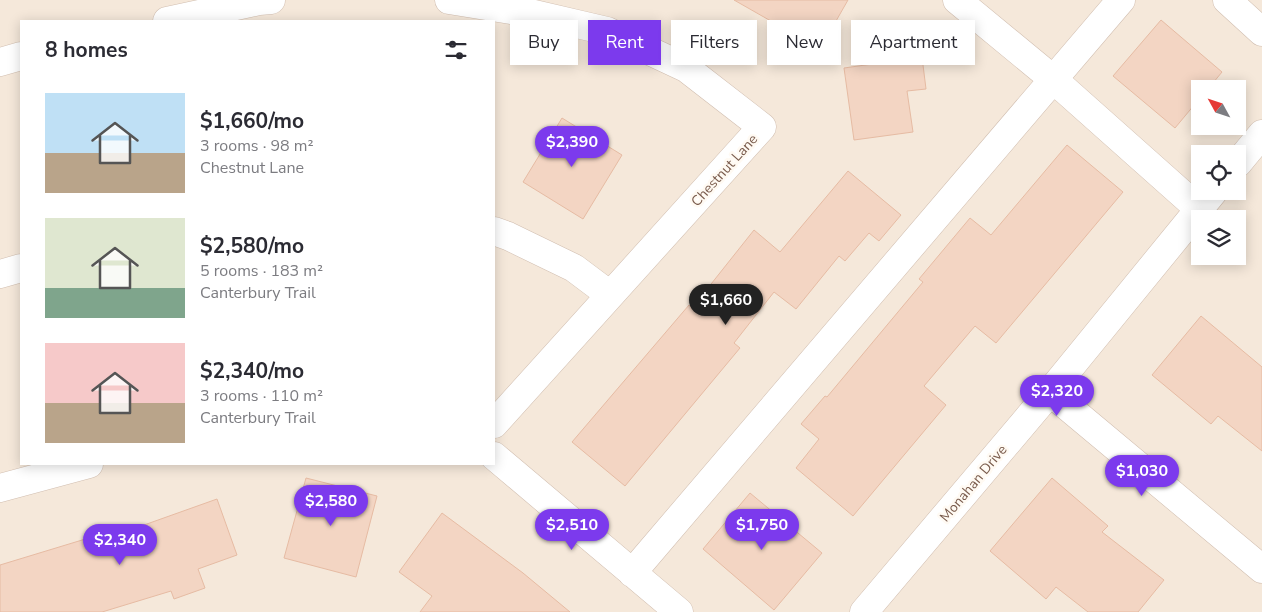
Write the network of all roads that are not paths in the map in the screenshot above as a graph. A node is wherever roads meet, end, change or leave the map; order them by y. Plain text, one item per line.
1 (271, 0) edge
2 (450, 0) edge
3 (957, 0) edge
4 (1121, 0) edge
5 (1227, 0) edge
6 (172, 20) edge
7 (1262, 32) edge
8 (20, 56) edge
9 (0, 62) edge
10 (1054, 80) junction
11 (1262, 134) edge
12 (1246, 153) edge
13 (1191, 188) edge
14 (1206, 200) edge
15 (495, 231) edge
16 (20, 268) edge
17 (0, 274) edge
18 (610, 295) junction
19 (1050, 392) junction
20 (495, 423) edge
21 (495, 457) edge
22 (85, 465) edge
23 (0, 488) edge
24 (1262, 569) edge
25 (632, 573) junction
26 (679, 612) edge
27 (864, 612) edge

1 - 6 street
2 - 18 street, Chestnut Lane
3 - 10 street
4 - 10 street
5 - 7 street
8 - 9 street
10 - 13 street
10 - 25 street
11 - 12 street
14 - 19 street, Monahan Drive
15 - 18 street
16 - 17 street
18 - 20 street, Chestnut Lane
19 - 24 street
19 - 27 street, Monahan Drive
21 - 25 street
22 - 23 street
25 - 26 street

